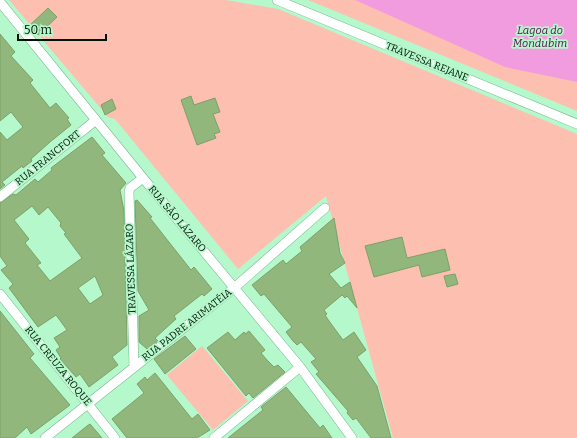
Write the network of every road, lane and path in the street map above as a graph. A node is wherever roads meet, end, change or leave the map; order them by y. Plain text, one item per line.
1 (277, 0) edge
2 (0, 2) edge
3 (96, 120) junction
4 (577, 124) edge
5 (143, 178) junction
6 (0, 197) edge
7 (325, 208) dead end
8 (234, 288) junction
9 (0, 294) edge
10 (134, 367) junction
11 (300, 368) junction
12 (87, 403) junction
13 (45, 438) edge
14 (115, 438) edge
15 (214, 438) edge
16 (352, 438) edge

1 - 4 street, TRAVESSA REJANE
2 - 3 street, RUA SÃO LÁZARO
3 - 5 street, RUA SÃO LÁZARO
3 - 6 street, RUA FRANCFORT
5 - 8 street, RUA SÃO LÁZARO
5 - 10 street, TRAVESSA LÁZARO
7 - 8 street, RUA PADRE ARIMATÉIA
8 - 10 street, RUA PADRE ARIMATÉIA
8 - 11 street, RUA SÃO LÁZARO
9 - 12 street, RUA CREUZA ROQUE
10 - 12 street, RUA PADRE ARIMATÉIA
11 - 15 street
11 - 16 street, RUA SÃO LÁZARO
12 - 13 street, RUA PADRE ARIMATÉIA
12 - 14 street, RUA CREUZA ROQUE

